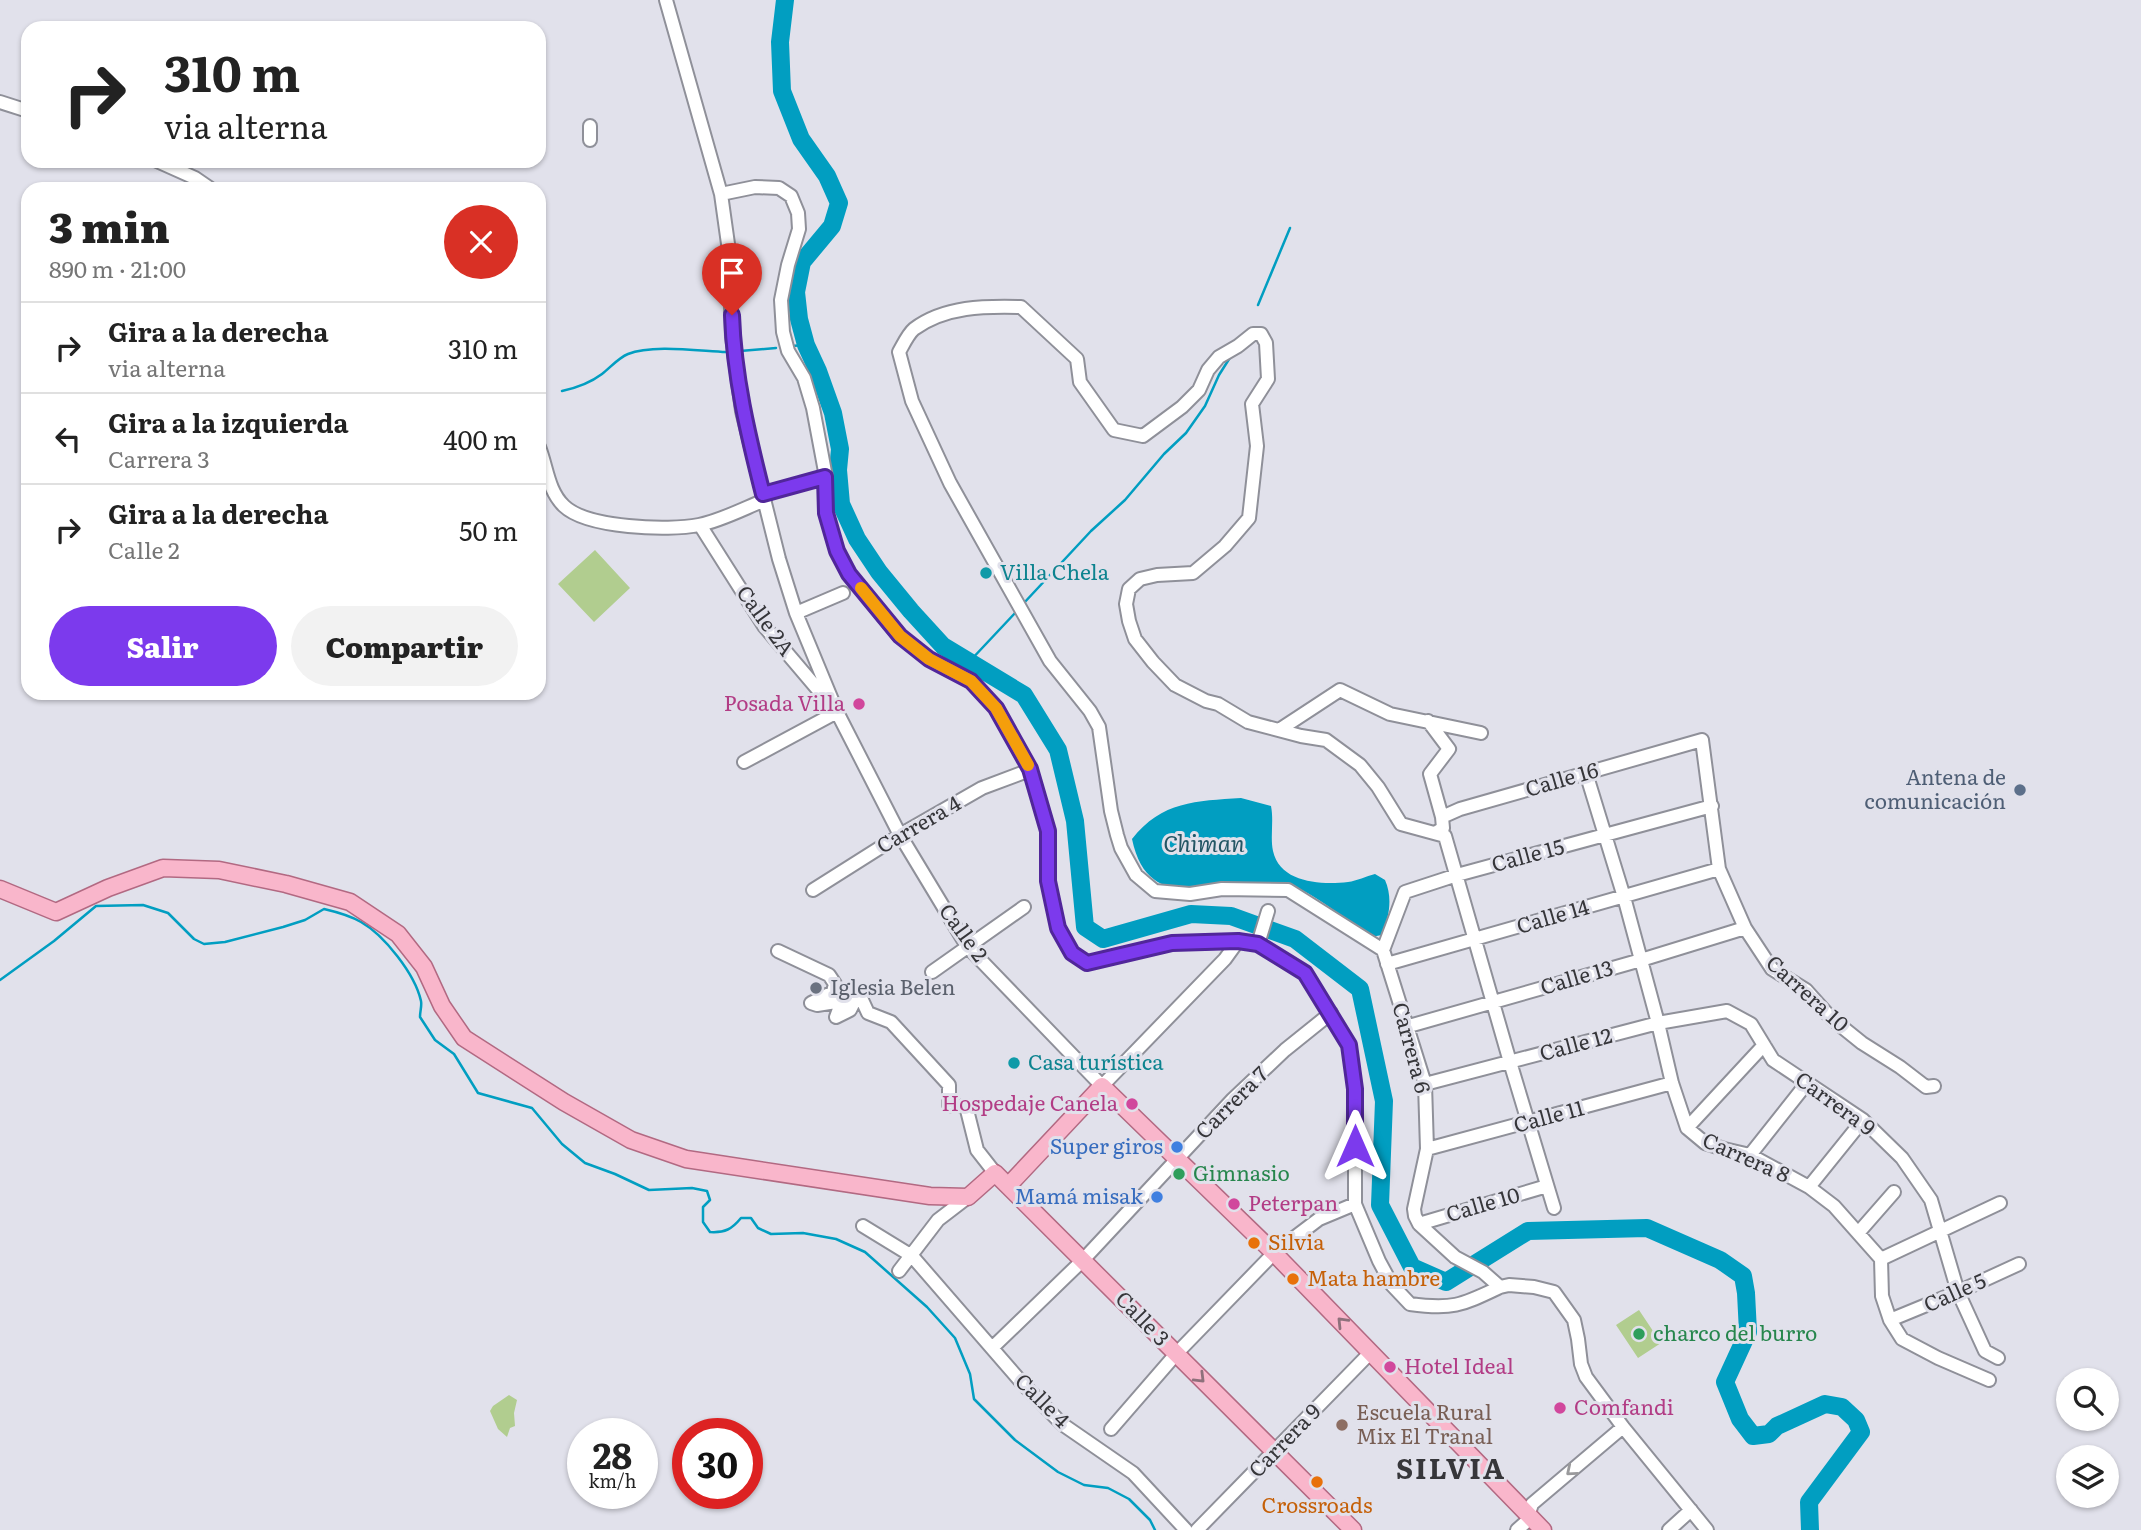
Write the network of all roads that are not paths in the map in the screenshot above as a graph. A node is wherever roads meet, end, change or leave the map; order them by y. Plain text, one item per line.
1 (666, 0) edge
2 (0, 102) edge
3 (21, 109) edge
4 (173, 168) edge
5 (201, 182) edge
6 (721, 194) junction
7 (546, 472) edge
8 (825, 477) junction
9 (764, 497) junction
10 (700, 525) junction
11 (843, 593) dead end
12 (796, 614) junction
13 (837, 712) junction
14 (1428, 721) junction
15 (1279, 730) junction
16 (1481, 733) dead end
17 (1702, 740) joint
18 (744, 762) dead end
19 (1030, 769) junction
20 (1586, 773) junction
21 (1712, 806) junction
22 (1442, 817) junction
23 (900, 835) junction
24 (1440, 835) junction
25 (1604, 835) junction
26 (1719, 869) junction
27 (1457, 875) junction
28 (0, 889) edge
29 (813, 890) dead end
30 (1624, 897) junction
31 (1024, 907) dead end
32 (1268, 911) dead end
33 (1745, 928) junction
34 (1260, 938) junction
35 (1476, 939) junction
36 (1238, 941) junction
37 (967, 946) junction
38 (1383, 950) junction
39 (778, 951) dead end
40 (1641, 960) junction
41 (1387, 964) junction
42 (932, 972) dead end
43 (1494, 1002) junction
44 (1727, 1011) joint
45 (1331, 1013) junction
46 (1658, 1023) junction
47 (1409, 1026) junction
48 (1764, 1045) junction
49 (1510, 1062) junction
50 (1672, 1083) junction
51 (1807, 1083) junction
52 (1425, 1084) junction
53 (1102, 1086) junction
54 (1934, 1086) dead end
55 (1863, 1120) junction
56 (1528, 1123) junction
57 (1687, 1128) junction
58 (1427, 1149) junction
59 (1750, 1155) junction
60 (1177, 1160) junction
61 (995, 1173) junction
62 (1008, 1185) junction
63 (1547, 1186) junction
64 (1809, 1187) junction
65 (1894, 1192) dead end
66 (930, 1196) junction
67 (968, 1197) junction
68 (2000, 1203) dead end
69 (1354, 1204) junction
70 (1554, 1208) dead end
71 (939, 1220) junction
72 (1419, 1224) junction
73 (863, 1226) dead end
74 (1939, 1231) junction
75 (1859, 1232) junction
76 (1274, 1253) junction
77 (912, 1256) junction
78 (1881, 1259) junction
79 (1083, 1260) junction
80 (2019, 1264) dead end
81 (899, 1271) dead end
82 (1500, 1287) junction
83 (1958, 1292) junction
84 (1890, 1320) junction
85 (992, 1348) junction
86 (1371, 1352) junction
87 (1176, 1354) junction
88 (1998, 1358) dead end
89 (1989, 1380) dead end
90 (1623, 1427) junction
91 (1111, 1429) dead end
92 (1275, 1452) junction
93 (1691, 1510) junction
94 (1528, 1515) junction
95 (1186, 1530) edge
96 (1197, 1530) edge
97 (1353, 1530) edge
98 (1517, 1530) edge
99 (1543, 1530) edge
100 (1669, 1530) edge
101 (1707, 1530) edge

1 - 6 street, Calle 2
2 - 3 street
4 - 5 street
6 - 8 street
6 - 9 street, Calle 2
7 - 10 street
8 - 9 street
8 - 19 street
9 - 10 street
9 - 12 street, Calle 2
10 - 13 street, Calle 2A
11 - 12 street
12 - 13 street, Calle 2
13 - 18 street
13 - 23 street, Calle 2
14 - 15 street
14 - 16 street
14 - 22 street
15 - 24 street
15 - 38 street
17 - 20 street, Calle 16
17 - 21 street, Carrera 10
19 - 23 street, Carrera 4
19 - 36 street
20 - 22 street, Calle 16
20 - 25 street, Carrera 8
21 - 25 street, Calle 15
21 - 26 street, Carrera 10
22 - 24 street
23 - 29 street, Carrera 4
23 - 37 street, Calle 2
24 - 27 street
25 - 27 street, Calle 15
25 - 30 street, Carrera 8
26 - 30 street, Calle 14
26 - 33 street, Carrera 10
27 - 35 street
27 - 38 street, Calle 15
28 - 66 main road
30 - 35 street, Calle 14
30 - 40 street, Carrera 8
31 - 37 street
32 - 34 street
33 - 40 street, Calle 13
33 - 54 street, Carrera 10
34 - 36 street
34 - 45 street
35 - 41 street, Calle 14
35 - 43 street
36 - 53 street
37 - 42 street
37 - 53 street, Calle 2
38 - 41 street, Carrera 6
39 - 61 street, Calle 3
40 - 43 street, Calle 13
40 - 46 street, Carrera 8
41 - 47 street, Carrera 6
43 - 47 street, Calle 13
43 - 49 street
44 - 46 street, Calle 12
44 - 48 street, Carrera 9
45 - 60 street, Carrera 7
45 - 69 street
46 - 49 street, Calle 12
46 - 50 street, Carrera 8
47 - 52 street, Carrera 6
48 - 51 street, Carrera 9
48 - 57 street
49 - 52 street, Calle 12
49 - 56 street
50 - 56 street, Calle 11
50 - 57 street, Carrera 8
51 - 55 street, Carrera 9
51 - 59 street
52 - 58 street, Carrera 6
53 - 60 main road, Calle 2
53 - 62 main road
55 - 64 street
55 - 74 street, Carrera 9
56 - 58 street, Calle 11
56 - 63 street
57 - 59 street, Carrera 8
58 - 72 street, Carrera 6
59 - 64 street, Carrera 8
60 - 76 main road, Calle 2
60 - 79 street, Carrera 7
61 - 62 main road, Calle 3
61 - 67 main road
62 - 79 main road, Calle 3
63 - 70 street
63 - 72 street, Calle 10
64 - 75 street, Carrera 8
65 - 75 street
66 - 67 main road
66 - 71 street
67 - 71 street
68 - 74 street
69 - 76 street
69 - 82 street
71 - 77 street
72 - 82 street
73 - 77 street, Calle 4
74 - 78 street
74 - 83 street, Carrera 9
75 - 78 street, Carrera 8
86 -> 76 main road, Calle 2
76 - 87 street
77 - 81 street
77 - 85 street, Calle 4
78 - 84 street
79 - 85 street, Carrera 7
79 - 87 main road, Calle 3
80 - 83 street, Calle 5
82 - 90 street
83 - 84 street, Calle 5
83 - 88 street, Carrera 9
84 - 89 street
85 - 95 street, Calle 4
86 - 92 street, Carrera 9
86 - 94 main road, Calle 2
87 - 91 street
87 -> 92 main road, Calle 3
90 - 93 street
90 -> 94 street
92 - 96 street, Carrera 9
92 - 97 main road, Calle 3
93 - 100 street
93 - 101 street
94 - 98 street
94 - 99 main road, Calle 2

